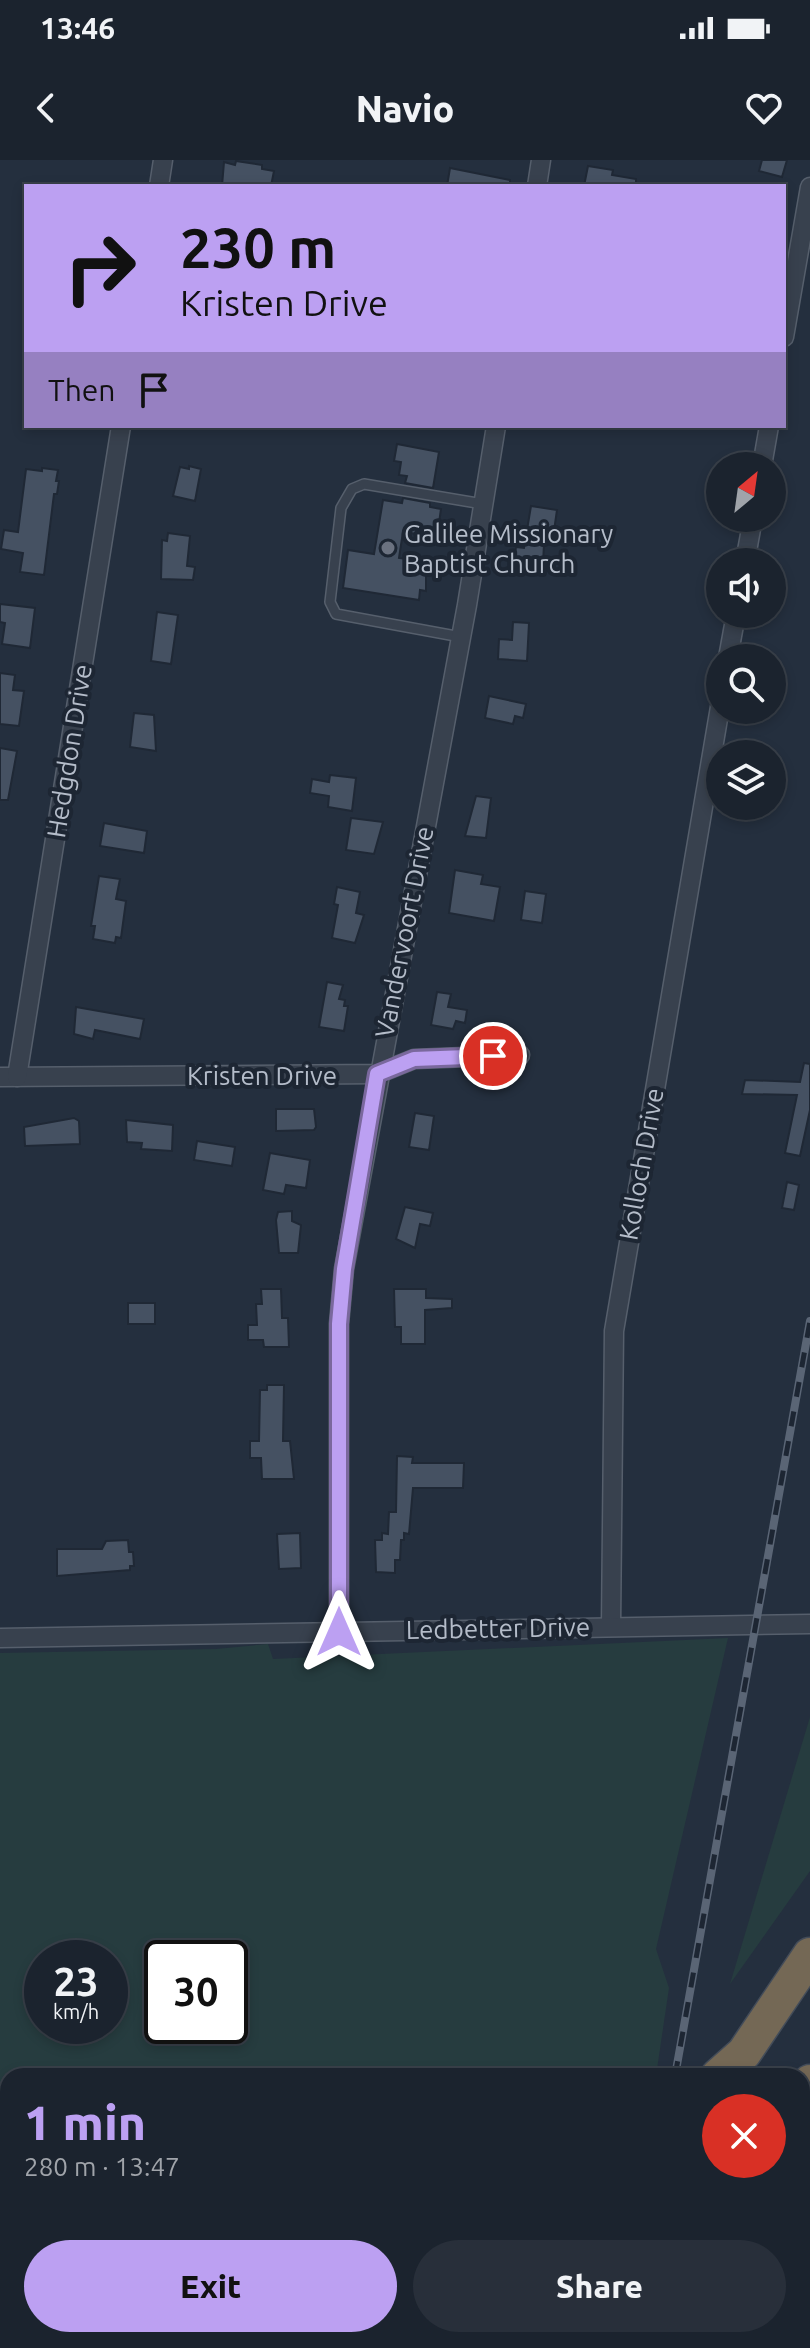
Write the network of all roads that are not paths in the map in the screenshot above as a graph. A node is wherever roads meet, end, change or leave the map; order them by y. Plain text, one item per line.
1 (163, 160) edge
2 (541, 160) edge
3 (159, 184) edge
4 (537, 184) edge
5 (810, 187) edge
6 (786, 325) edge
7 (121, 428) edge
8 (496, 428) edge
9 (769, 428) edge
10 (764, 452) edge
11 (483, 504) junction
12 (461, 637) junction
13 (717, 724) edge
14 (520, 1055) dead end
15 (377, 1074) junction
16 (8, 1077) edge
17 (810, 1624) edge
18 (611, 1626) junction
19 (339, 1632) junction
20 (0, 1638) edge
21 (810, 1955) edge
22 (727, 2068) edge
23 (810, 2082) edge
24 (810, 2100) edge

1 - 3 street
2 - 4 street
5 - 6 street
7 - 16 street, Hedgdon Drive
8 - 11 street, Vandervoort Drive
9 - 10 street
11 - 12 street, Vandervoort Drive
11 - 12 lane
12 - 15 street, Vandervoort Drive
13 - 18 street, Kolloch Drive
14 - 15 street, Kristen Drive
15 - 16 street, Kristen Drive
15 - 19 street, Vandervoort Drive
17 - 18 street, Ledbetter Drive
18 - 19 street, Ledbetter Drive
19 - 20 street, Ledbetter Drive
21 - 22 highway
23 - 24 highway

